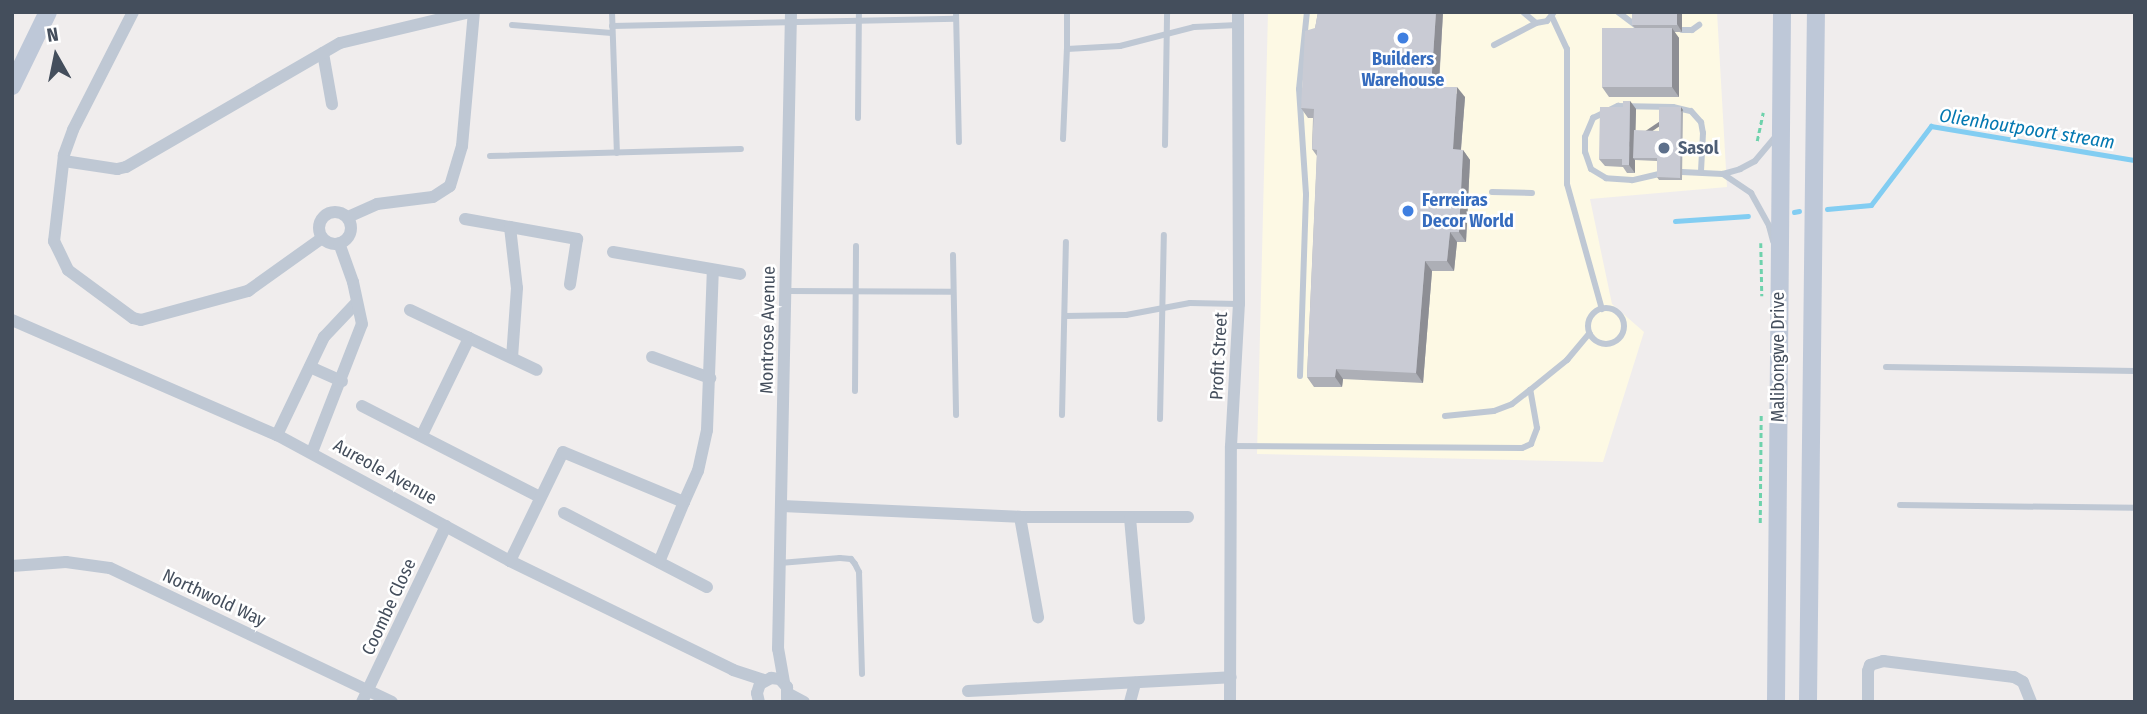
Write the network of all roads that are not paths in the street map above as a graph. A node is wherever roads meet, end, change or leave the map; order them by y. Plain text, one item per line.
1 (48, 12) edge
2 (133, 12) edge
3 (472, 12) edge
4 (612, 12) edge
5 (1067, 12) edge
6 (1167, 12) edge
7 (1307, 12) edge
8 (1523, 12) edge
9 (1618, 12) edge
10 (1782, 12) edge
11 (1816, 12) edge
12 (859, 15) edge
13 (1553, 15) edge
14 (791, 16) edge
15 (956, 16) edge
16 (1238, 19) edge
17 (1536, 23) junction
18 (512, 25) dead end
19 (1699, 25) dead end
20 (1638, 27) edge
21 (612, 29) junction
22 (1682, 30) dead end
23 (1167, 33) junction
24 (1494, 45) dead end
25 (1067, 49) junction
26 (323, 53) junction
27 (12, 86) edge
28 (332, 104) dead end
29 (858, 118) dead end
30 (1780, 124) junction
31 (1063, 139) dead end
32 (959, 142) dead end
33 (1165, 145) dead end
34 (741, 149) dead end
35 (617, 153) junction
36 (490, 156) dead end
37 (64, 161) junction
38 (1701, 172) junction
39 (1682, 173) edge
40 (1659, 174) edge
41 (1723, 174) junction
42 (1492, 192) dead end
43 (1532, 193) dead end
44 (348, 218) junction
45 (464, 219) dead end
46 (510, 227) junction
47 (1164, 235) dead end
48 (322, 238) junction
49 (1066, 242) dead end
50 (339, 243) junction
51 (856, 246) dead end
52 (613, 252) dead end
53 (953, 256) dead end
54 (1778, 260) junction
55 (713, 270) junction
56 (740, 274) dead end
57 (570, 284) dead end
58 (787, 291) junction
59 (855, 292) junction
60 (953, 292) junction
61 (356, 303) junction
62 (1239, 304) junction
63 (1161, 307) junction
64 (1602, 309) junction
65 (410, 310) dead end
66 (1065, 316) junction
67 (12, 320) edge
68 (1590, 334) junction
69 (469, 338) junction
70 (652, 357) dead end
71 (512, 358) junction
72 (310, 367) junction
73 (1886, 367) dead end
74 (537, 370) dead end
75 (2135, 371) edge
76 (1300, 376) dead end
77 (710, 378) junction
78 (342, 381) junction
79 (1530, 390) junction
80 (855, 391) dead end
81 (362, 406) dead end
82 (956, 415) dead end
83 (1062, 415) dead end
84 (1445, 416) dead end
85 (1160, 419) dead end
86 (277, 435) junction
87 (422, 435) junction
88 (1231, 446) junction
89 (312, 452) junction
90 (540, 497) junction
91 (684, 502) junction
92 (1900, 505) dead end
93 (782, 506) junction
94 (2135, 508) edge
95 (564, 513) dead end
96 (1020, 517) junction
97 (1188, 517) dead end
98 (1130, 519) junction
99 (446, 526) junction
100 (510, 561) junction
101 (659, 562) junction
102 (780, 563) junction
103 (12, 566) edge
104 (707, 587) dead end
105 (1038, 617) dead end
106 (1139, 619) dead end
107 (778, 649) junction
108 (862, 674) dead end
109 (1231, 677) junction
110 (1135, 683) junction
111 (763, 688) edge
112 (369, 690) junction
113 (968, 691) dead end
114 (787, 693) edge
115 (362, 702) edge
116 (392, 702) edge
117 (804, 702) edge
118 (1130, 702) edge
119 (1230, 702) edge
120 (1776, 702) edge
121 (1808, 702) edge
122 (1868, 702) edge
123 (2031, 702) edge

1 - 27 main road
2 - 37 street
3 - 26 street
3 - 44 street
4 - 21 lane
5 - 25 lane
6 - 23 lane
7 - 76 lane
8 - 17 lane
9 - 20 lane
10 - 30 main road, Malibongwe Drive
11 - 121 main road, Malibongwe Drive
12 - 14 lane
12 - 15 lane
12 - 29 lane
13 - 17 lane
13 - 64 lane
14 - 21 lane
14 - 58 street, Montrose Avenue
15 - 32 lane
16 - 23 lane
16 - 62 street, Profit Street
17 - 24 lane
18 - 21 lane
19 - 22 lane
21 - 35 lane
23 - 25 lane
23 - 33 lane
25 - 31 lane
26 - 28 street
26 - 37 street
30 - 41 lane
30 - 54 main road, Malibongwe Drive
34 - 35 lane
35 - 36 lane
37 - 48 street
38 - 39 lane
38 - 40 lane
38 - 41 lane
41 - 54 lane
42 - 43 lane
44 - 48 street
44 - 50 street
45 - 46 street
46 - 57 street
46 - 71 street
47 - 63 lane
48 - 50 street
49 - 66 lane
50 - 61 street
51 - 59 lane
52 - 55 street
53 - 60 lane
54 - 120 main road, Malibongwe Drive
55 - 56 street
55 - 77 street
58 - 59 lane
58 - 93 street, Montrose Avenue
59 - 60 lane
59 - 80 lane
60 - 82 lane
61 - 72 street
61 - 78 street
62 - 63 lane
62 - 88 street, Profit Street
63 - 66 lane
63 - 85 lane
64 - 68 lane
64 - 68 lane
65 - 69 street
66 - 83 lane
67 - 86 street, Aureole Avenue
68 - 79 lane
69 - 71 street
69 - 87 street
70 - 77 street
71 - 74 street
72 - 78 street
72 - 86 street
73 - 75 lane
77 - 91 street
78 - 89 street
79 - 84 lane
79 - 88 lane
81 - 87 street
86 - 89 street, Aureole Avenue
87 - 90 street
88 - 109 street, Profit Street
89 - 99 street, Aureole Avenue
90 - 91 street
90 - 100 street
91 - 101 street
92 - 94 lane
93 - 96 street
93 - 102 street, Montrose Avenue
95 - 101 street
96 - 98 street
96 - 105 street
97 - 98 street
98 - 106 street
99 - 100 street, Aureole Avenue
99 - 112 street, Coombe Close
100 - 111 street, Aureole Avenue
101 - 104 street
102 - 107 street, Montrose Avenue
102 - 108 lane
103 - 112 street, Northwold Way
107 - 111 street, Montrose Avenue
107 - 114 street, Montrose Avenue
109 - 110 street
109 - 119 street, Profit Street
110 - 113 street
110 - 118 street
111 - 114 street
112 - 115 street, Coombe Close
112 - 116 street, Northwold Way
114 - 117 street
122 - 123 street

